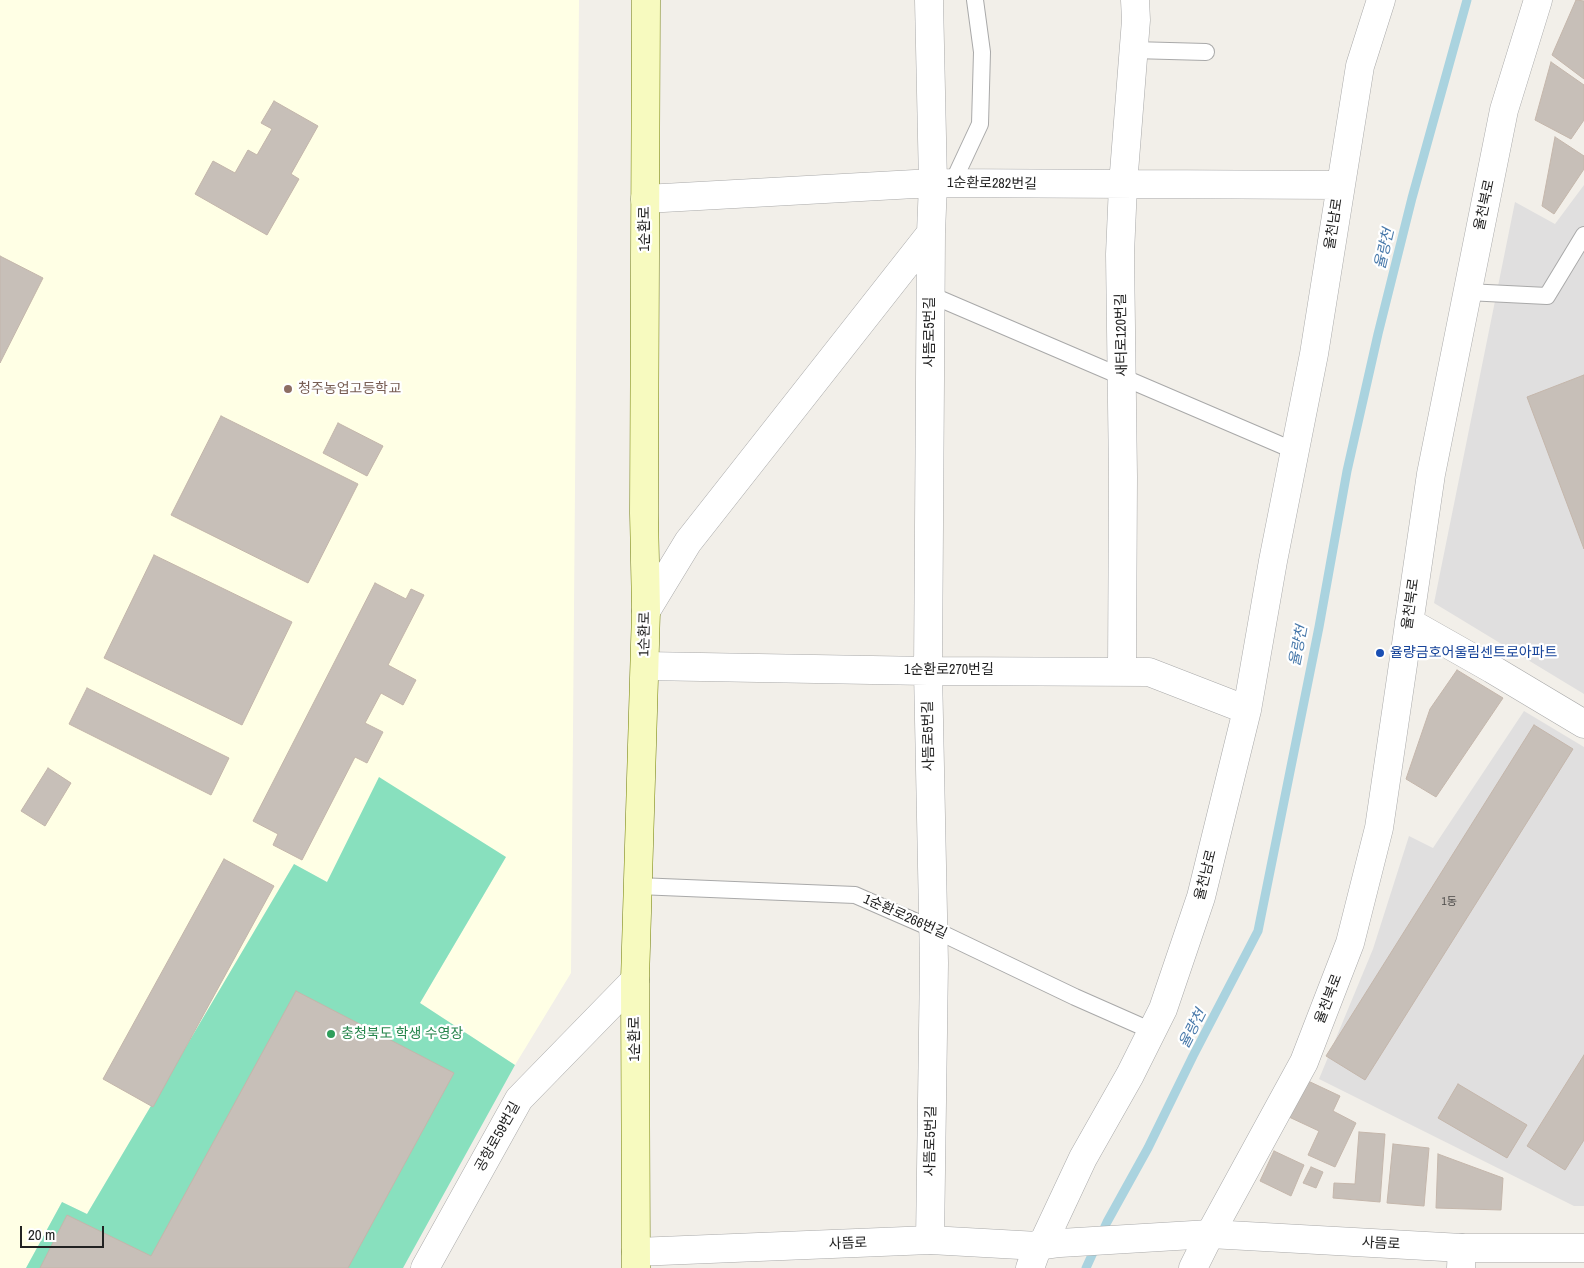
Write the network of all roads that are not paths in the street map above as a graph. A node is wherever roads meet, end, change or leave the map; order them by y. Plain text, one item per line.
1 (646, 0) edge
2 (929, 0) edge
3 (975, 0) edge
4 (1135, 0) edge
5 (1381, 0) edge
6 (1538, 0) edge
7 (1133, 50) junction
8 (1206, 52) dead end
9 (942, 184) junction
10 (1340, 185) junction
11 (1123, 186) junction
12 (645, 199) junction
13 (931, 233) junction
14 (1584, 235) edge
15 (1467, 292) junction
16 (931, 295) junction
17 (1122, 376) junction
18 (1295, 451) junction
19 (646, 611) junction
20 (1409, 622) junction
21 (645, 666) junction
22 (928, 671) junction
23 (1122, 671) junction
24 (1247, 710) junction
25 (1584, 724) edge
26 (638, 886) junction
27 (934, 929) junction
28 (635, 980) junction
29 (1152, 1031) junction
30 (1210, 1234) junction
31 (930, 1240) junction
32 (1584, 1248) edge
33 (1043, 1252) edge
34 (1461, 1258) edge
35 (636, 1260) edge
36 (425, 1268) edge
37 (1193, 1268) edge

1 - 12 main road, 1순환로
2 - 9 street, 사뜸로5번길
3 - 9 lane, 사뜸로5번길
4 - 7 street, 새터로120번길
5 - 10 street, 율천남로
6 - 15 street, 율천북로
7 - 8 lane
7 - 11 street, 새터로120번길
9 - 11 street, 1순환로282번길
9 - 12 street, 1순환로282번길
9 - 13 street, 사뜸로5번길
10 - 11 street, 1순환로282번길
10 - 18 street, 율천남로
11 - 17 street, 새터로120번길
12 - 19 main road, 1순환로
13 - 16 street, 사뜸로5번길
13 - 19 street
14 - 15 lane
15 - 20 street, 율천북로
16 - 17 lane
16 - 22 street, 사뜸로5번길
17 - 18 lane
17 - 23 street, 새터로120번길
18 - 24 street, 율천남로
19 - 21 main road, 1순환로
20 - 25 street
20 - 30 street, 율천북로
21 - 22 street, 1순환로270번길
21 - 26 main road, 1순환로
22 - 23 street, 1순환로270번길
22 - 27 street, 사뜸로5번길
23 - 24 street, 1순환로270번길
24 - 29 street, 율천남로
26 - 27 lane, 1순환로266번길
26 - 28 main road, 1순환로
27 - 29 lane, 1순환로266번길
27 - 31 street, 사뜸로5번길
28 - 35 main road, 1순환로
28 - 36 street, 공항로59번길
29 - 33 street, 율천남로
30 - 33 street, 사뜸로
30 - 34 street, 사뜸로
30 - 37 street, 율천북로
31 - 33 street, 사뜸로
31 - 35 street, 사뜸로
32 - 34 street, 사뜸로

